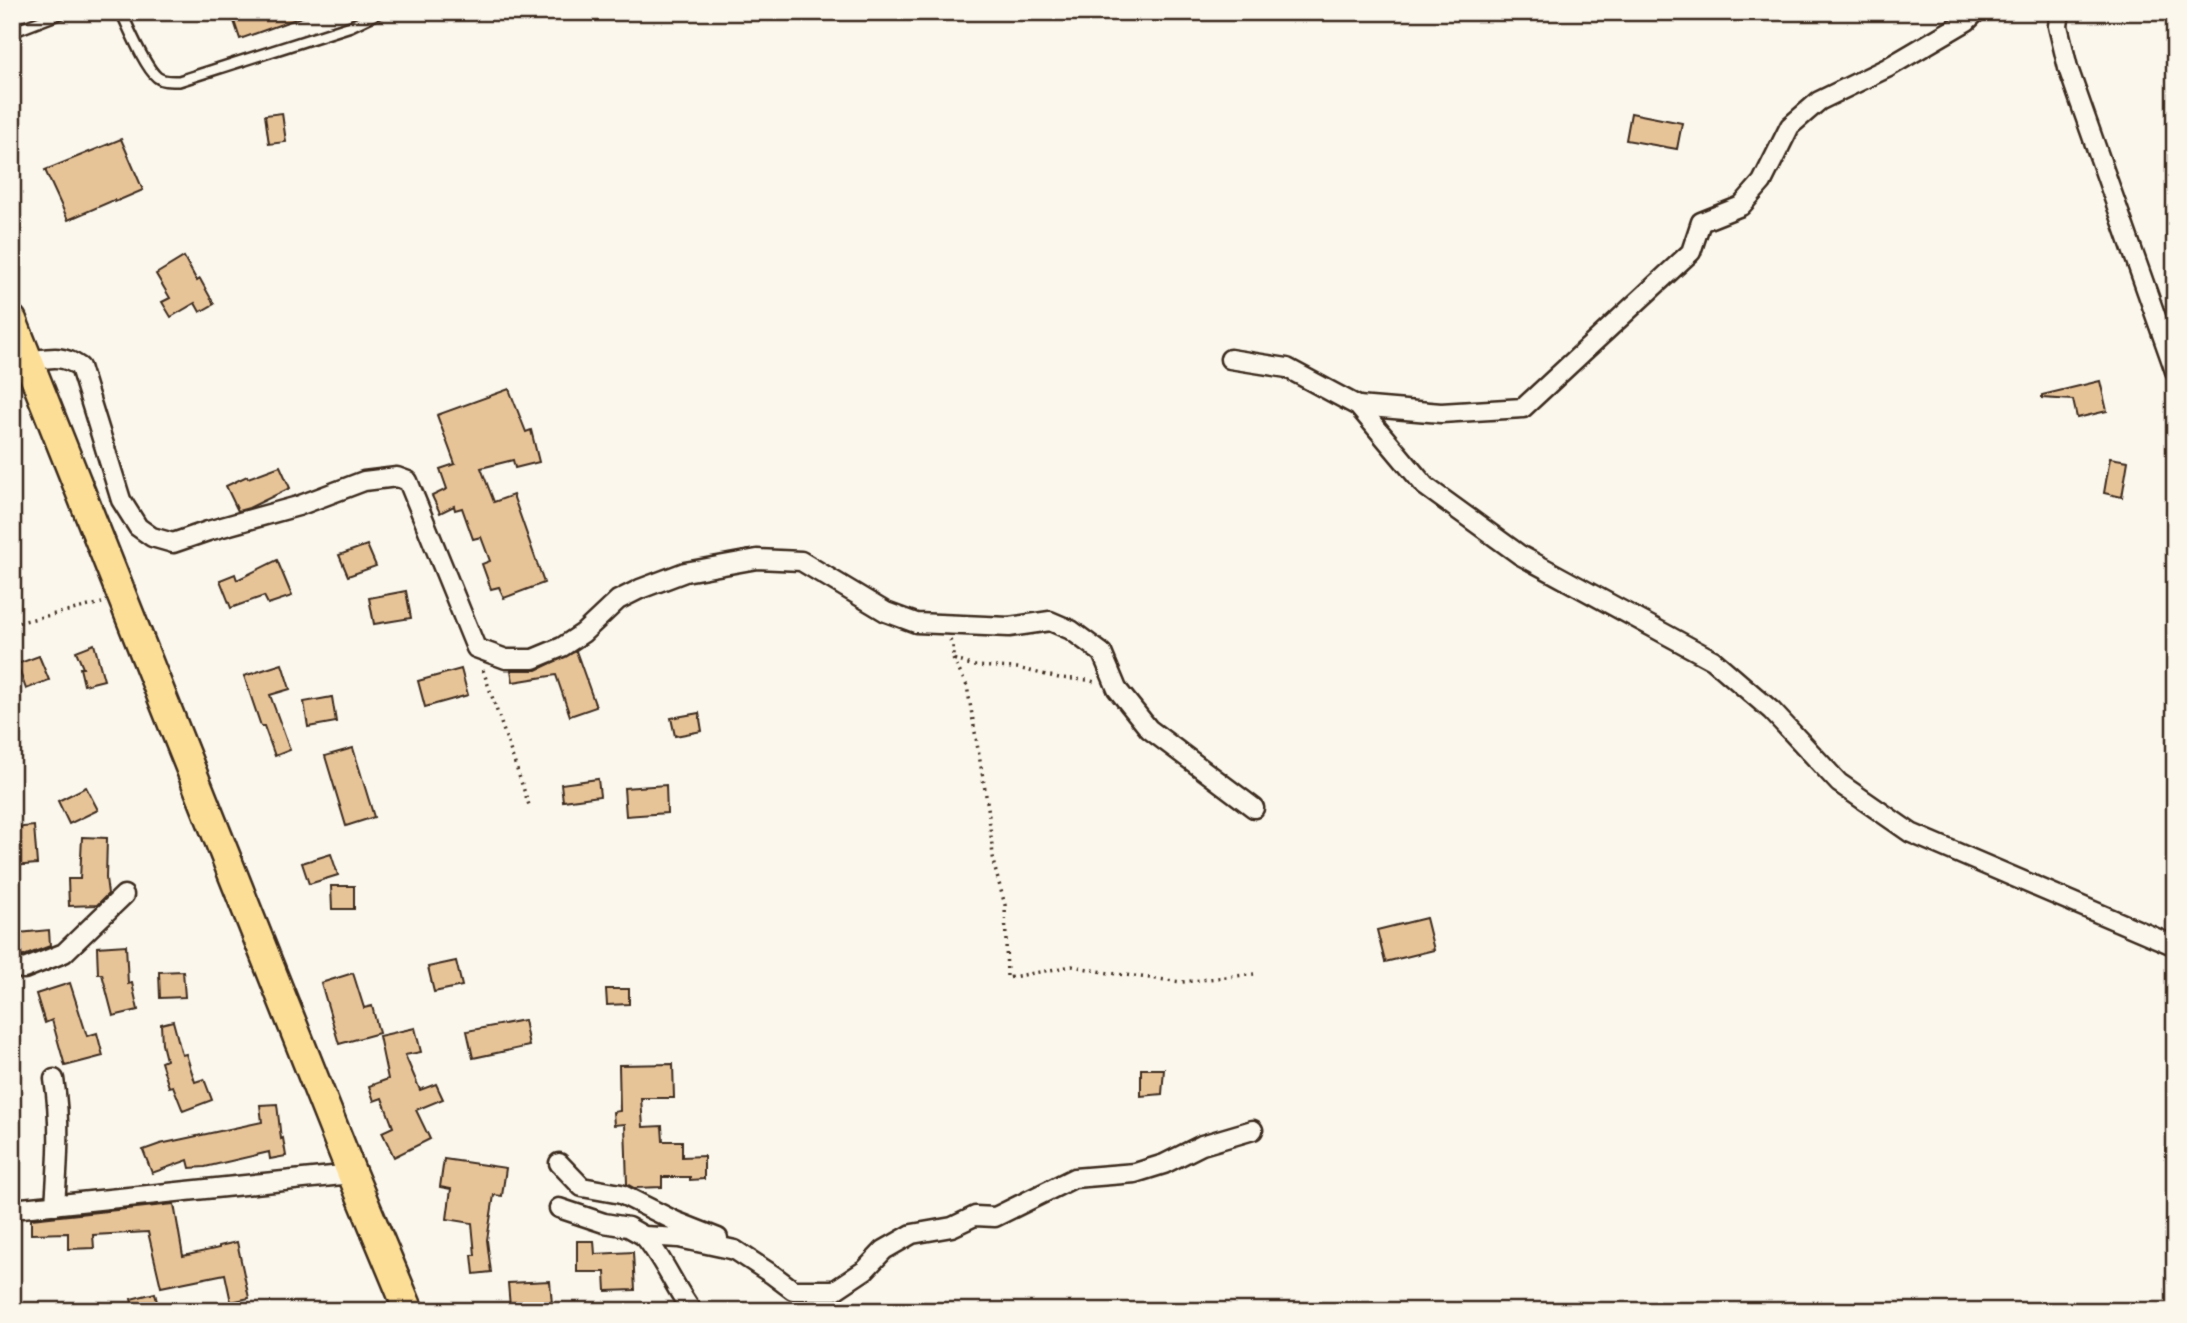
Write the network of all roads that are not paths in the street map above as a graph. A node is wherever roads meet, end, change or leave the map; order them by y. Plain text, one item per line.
1 (64, 12) edge
2 (121, 12) edge
3 (380, 12) edge
4 (1976, 12) edge
5 (2060, 12) edge
6 (12, 32) edge
7 (12, 320) edge
8 (1230, 359) dead end
9 (29, 361) junction
10 (2175, 371) edge
11 (1358, 406) junction
12 (1254, 808) dead end
13 (124, 895) dead end
14 (2175, 946) edge
15 (12, 967) edge
16 (54, 1079) dead end
17 (1253, 1130) dead end
18 (559, 1163) dead end
19 (352, 1174) junction
20 (55, 1205) junction
21 (559, 1208) dead end
22 (12, 1209) edge
23 (644, 1236) junction
24 (753, 1262) junction
25 (409, 1311) edge
26 (692, 1311) edge

1 - 6 lane
2 - 3 lane
4 - 11 street
5 - 10 street
7 - 9 main road
8 - 11 street
9 - 12 street
9 - 19 main road
11 - 14 street
13 - 15 street
16 - 20 street
17 - 24 street
18 - 24 street
19 - 20 street
19 - 25 main road
20 - 22 street
21 - 23 street
23 - 24 street
23 - 26 street

